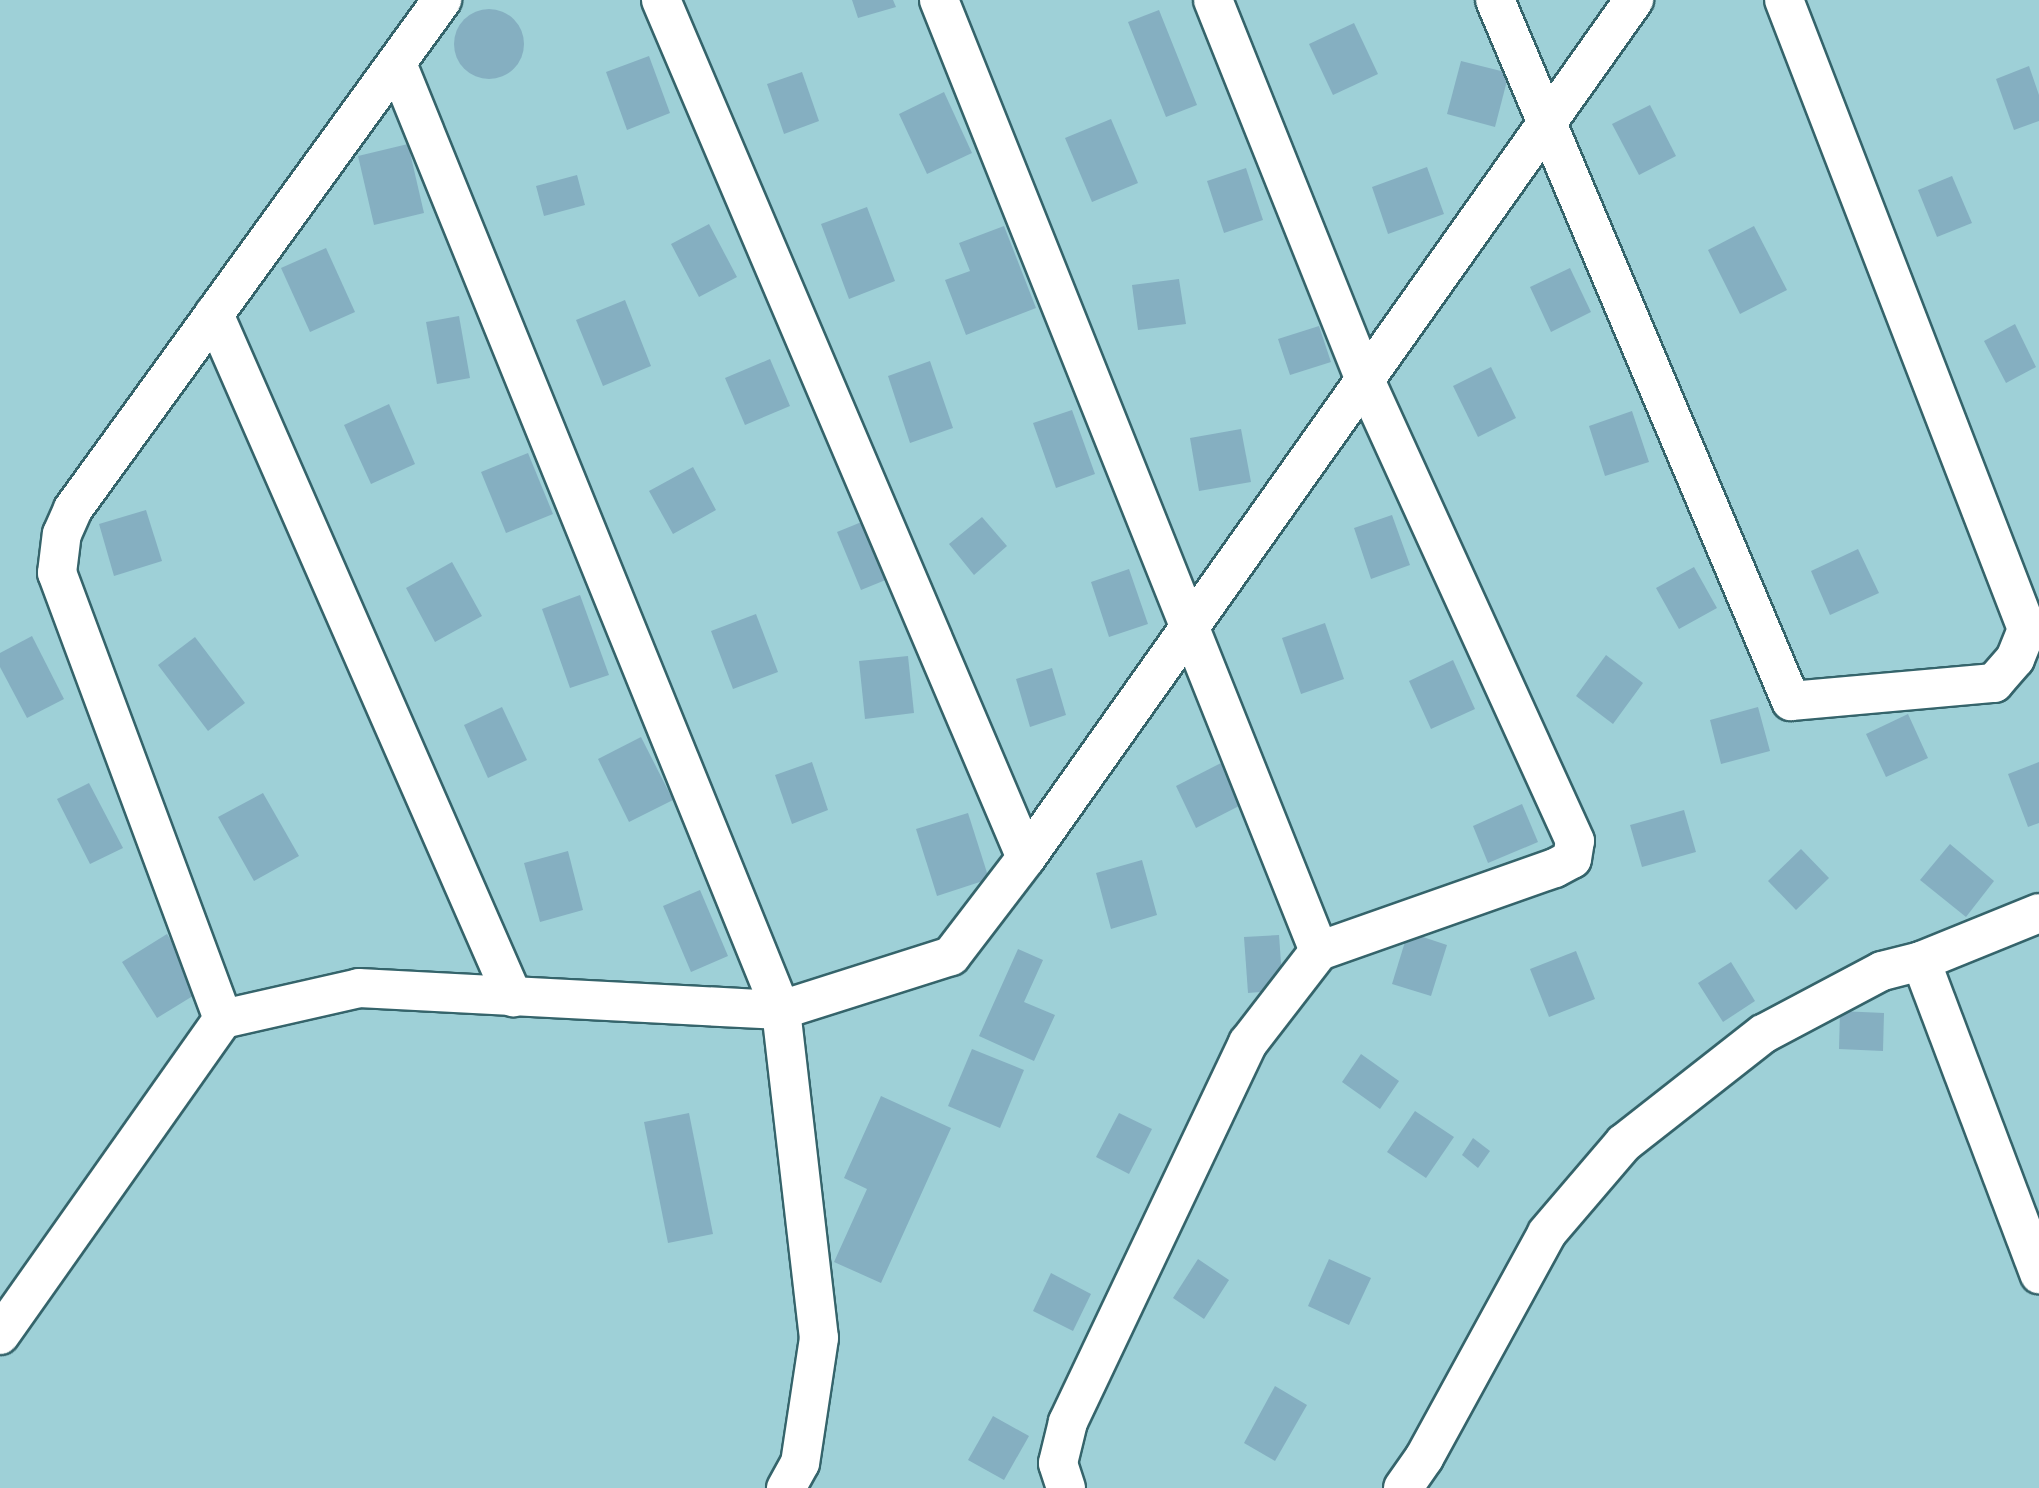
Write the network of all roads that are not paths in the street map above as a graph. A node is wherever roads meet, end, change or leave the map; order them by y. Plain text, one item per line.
1 (442, 0) edge
2 (661, 0) edge
3 (939, 0) edge
4 (1213, 0) edge
5 (1495, 0) edge
6 (1634, 0) edge
7 (1784, 0) edge
8 (398, 66) junction
9 (1546, 124) junction
10 (214, 314) junction
11 (1365, 380) junction
12 (1191, 626) junction
13 (1026, 859) junction
14 (2039, 913) edge
15 (1319, 951) junction
16 (1921, 961) junction
17 (513, 996) junction
18 (781, 1010) junction
19 (223, 1019) junction
20 (2039, 1274) edge
21 (0, 1335) edge
22 (786, 1488) edge
23 (1066, 1488) edge
24 (1403, 1488) edge

1 - 8 street
2 - 13 street
3 - 12 street
4 - 11 street
5 - 9 street
6 - 9 street
7 - 9 street
8 - 10 street
8 - 18 street
9 - 11 street
10 - 17 street
10 - 19 street
11 - 12 street
11 - 15 street
12 - 13 street
12 - 15 street
13 - 18 street
14 - 16 street
15 - 23 street
16 - 20 street
16 - 24 street
17 - 18 street
17 - 19 street
18 - 22 street
19 - 21 street

